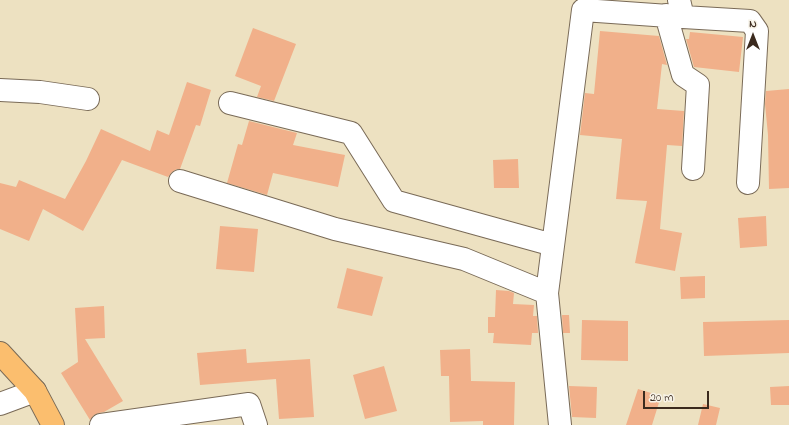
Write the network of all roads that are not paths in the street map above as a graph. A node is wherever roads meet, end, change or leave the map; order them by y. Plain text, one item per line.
1 (581, 5) edge
2 (676, 11) edge
3 (0, 90) edge
4 (88, 99) dead end
5 (230, 103) dead end
6 (693, 169) dead end
7 (180, 181) dead end
8 (748, 183) dead end
9 (553, 245) junction
10 (547, 293) junction
11 (0, 353) edge
12 (35, 391) junction
13 (0, 404) edge
14 (53, 425) edge
15 (100, 425) edge
16 (256, 425) edge
17 (560, 425) edge

1 - 2 street
1 - 9 street
2 - 6 street
2 - 8 street
3 - 4 street
5 - 9 street
7 - 10 street
9 - 10 street
10 - 17 street
11 - 12 main road
12 - 13 street
12 - 14 main road
15 - 16 street

